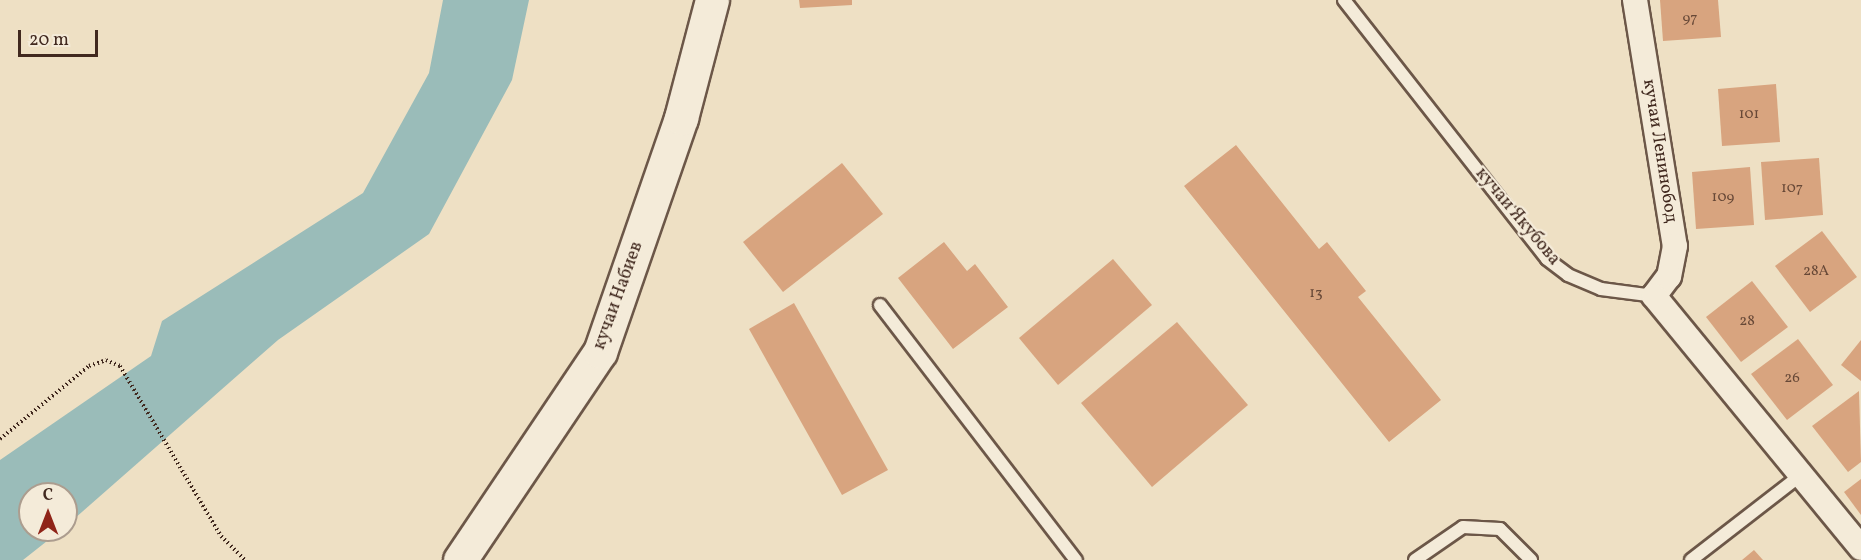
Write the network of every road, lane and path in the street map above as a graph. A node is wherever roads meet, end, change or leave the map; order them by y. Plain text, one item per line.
1 (712, 0) edge
2 (1344, 0) edge
3 (1635, 0) edge
4 (1654, 296) junction
5 (880, 305) dead end
6 (0, 439) edge
7 (1801, 475) junction
8 (1861, 548) edge
9 (245, 560) edge
10 (460, 560) edge
11 (1076, 560) edge
12 (1415, 560) edge
13 (1531, 560) edge
14 (1691, 560) edge

1 - 10 main road, кучаи Набиев
2 - 4 lane, кучаи Якубова
3 - 4 street, кучаи Ленинобод
4 - 7 street
5 - 11 lane
6 - 9 path
7 - 8 street
7 - 14 lane
12 - 13 lane

